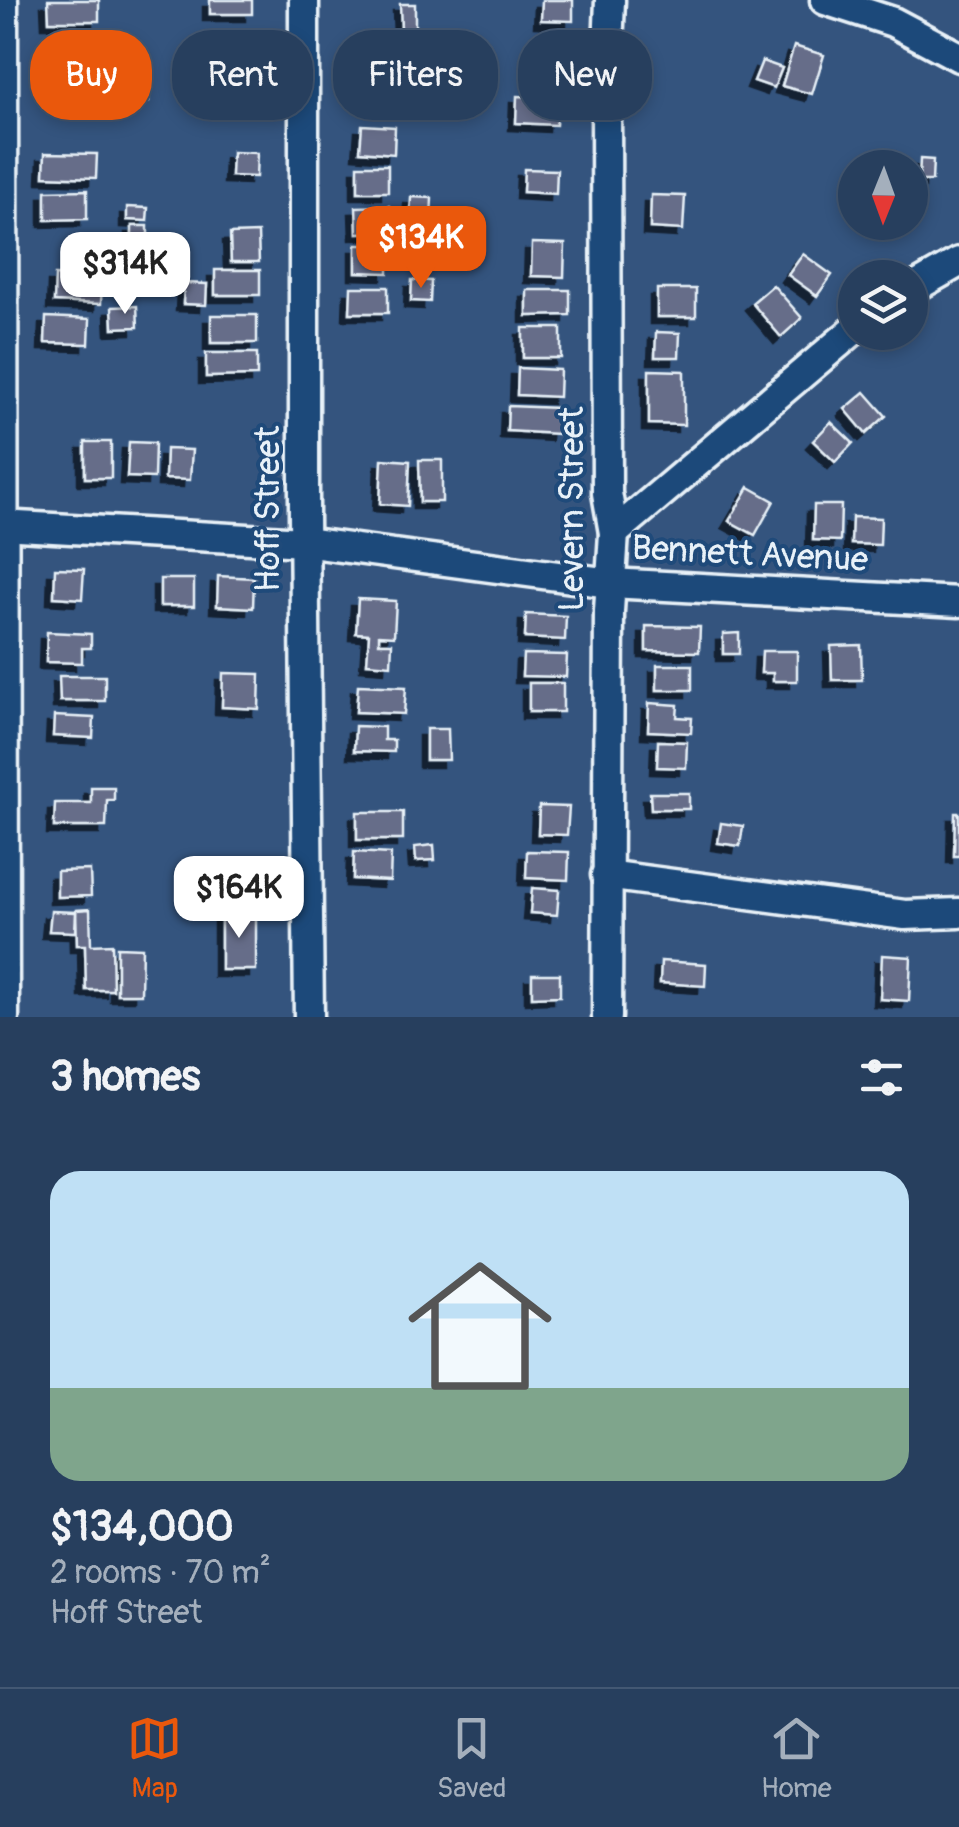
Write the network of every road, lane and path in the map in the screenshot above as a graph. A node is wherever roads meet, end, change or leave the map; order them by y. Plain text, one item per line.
1 (3, 0) edge
2 (304, 0) edge
3 (610, 0) edge
4 (824, 0) edge
5 (959, 57) edge
6 (959, 262) edge
7 (928, 280) edge
8 (838, 343) edge
9 (2, 525) edge
10 (614, 532) junction
11 (304, 542) junction
12 (610, 583) junction
13 (959, 602) edge
14 (606, 876) junction
15 (959, 912) edge
16 (4, 1017) edge
17 (309, 1017) edge
18 (607, 1017) edge

1 - 9 street
2 - 11 street, Hoff Street
3 - 10 street, Levern Street
4 - 5 street
6 - 7 street
8 - 10 street
9 - 11 street, Bennett Avenue
9 - 16 street
10 - 12 street, Levern Street
11 - 12 street, Bennett Avenue
11 - 17 street, Hoff Street
12 - 13 street, Bennett Avenue
12 - 14 street, Levern Street
14 - 15 street
14 - 18 street, Levern Street

